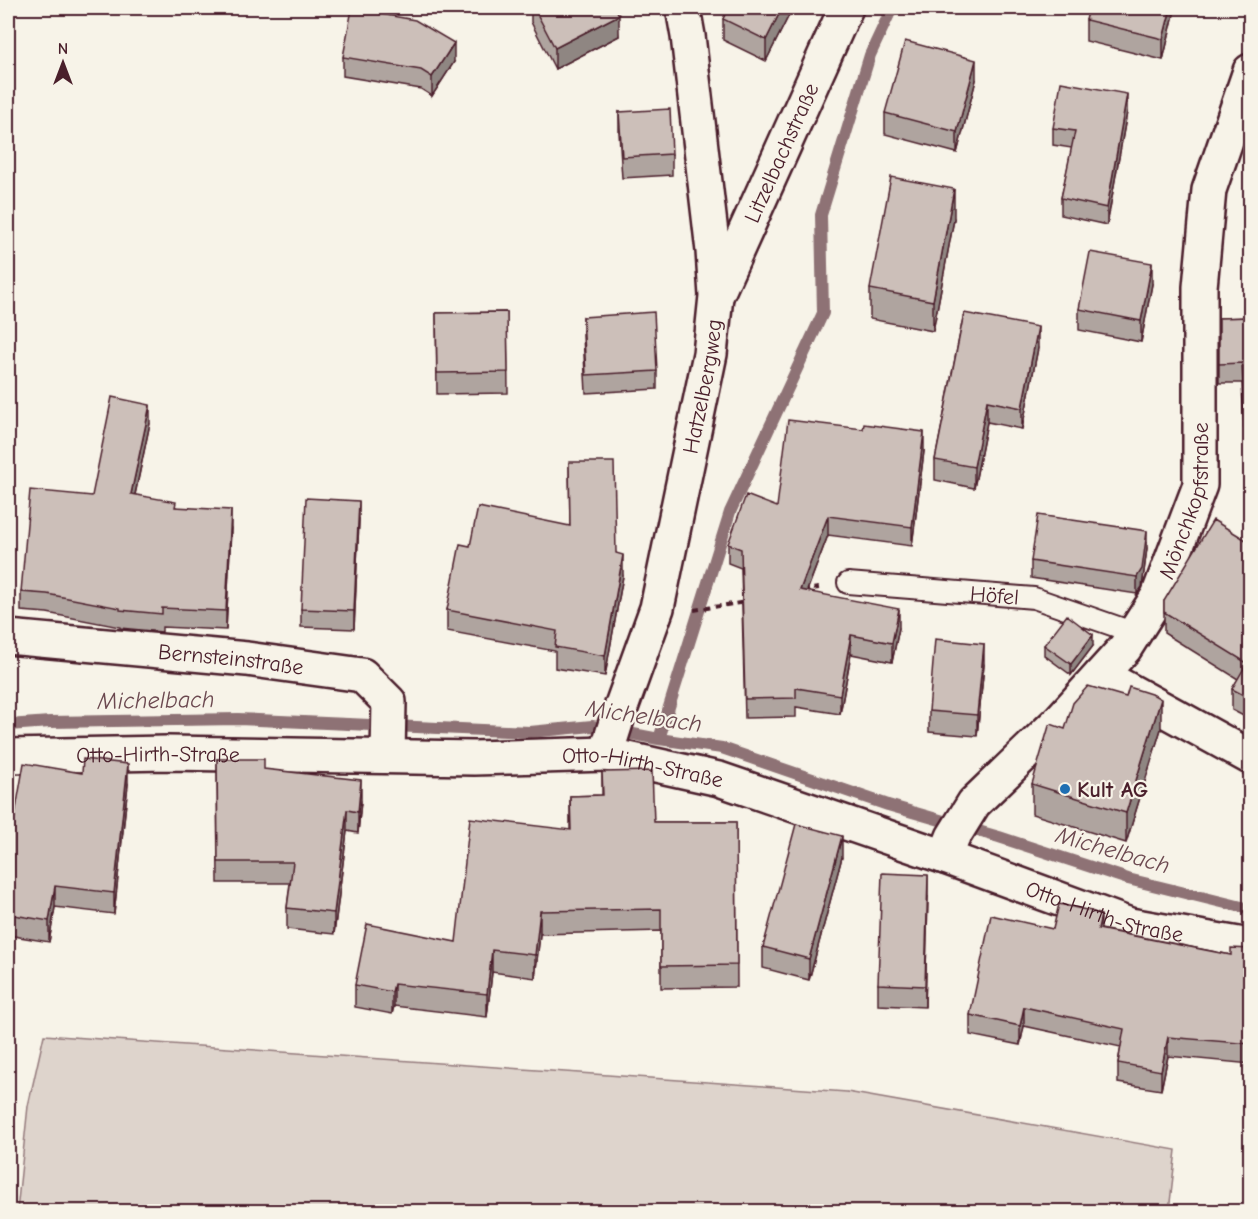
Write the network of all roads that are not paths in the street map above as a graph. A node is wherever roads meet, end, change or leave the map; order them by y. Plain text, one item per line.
1 (683, 8) edge
2 (846, 8) edge
3 (1251, 71) edge
4 (716, 296) junction
5 (848, 584) dead end
6 (1135, 633) junction
7 (8, 637) edge
8 (1101, 675) junction
9 (611, 737) junction
10 (388, 747) junction
11 (8, 756) edge
12 (1251, 757) edge
13 (949, 847) junction
14 (1251, 946) edge

1 - 4 street, Hatzelbergweg
2 - 4 street, Litzelbachstraße
3 - 6 street, Mönchkopfstraße
4 - 9 street, Hatzelbergweg
5 - 6 lane, Höfel
6 - 8 street, Mönchkopfstraße
7 - 10 street, Bernsteinstraße
8 - 12 street
8 - 13 street, Mönchkopfstraße
9 - 10 street, Otto-Hirth-Straße
9 - 13 street, Otto-Hirth-Straße
10 - 11 street, Otto-Hirth-Straße
13 - 14 street, Otto-Hirth-Straße

